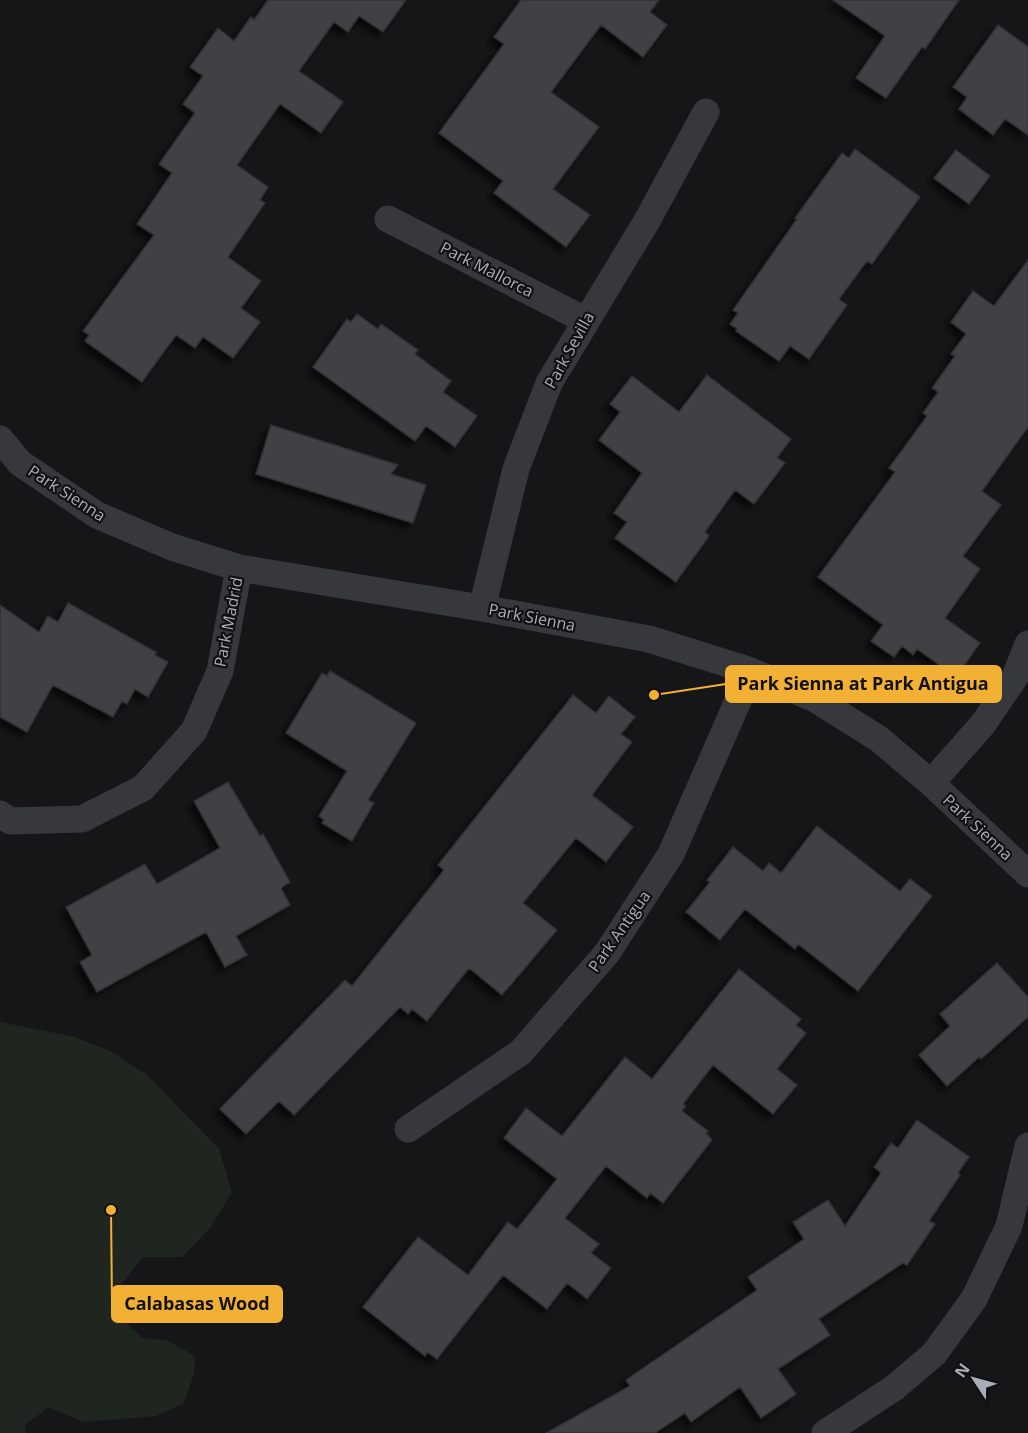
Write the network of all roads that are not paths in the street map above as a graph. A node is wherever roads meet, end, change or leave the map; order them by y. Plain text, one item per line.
1 (706, 112) dead end
2 (388, 219) dead end
3 (585, 320) junction
4 (0, 439) edge
5 (239, 568) junction
6 (482, 608) junction
7 (1028, 644) edge
8 (751, 671) junction
9 (931, 783) junction
10 (0, 814) edge
11 (1028, 874) edge
12 (408, 1129) dead end
13 (1028, 1146) edge
14 (1018, 1229) edge
15 (825, 1433) edge

1 - 3 street, Park Sevilla
2 - 3 street, Park Mallorca
3 - 6 street, Park Sevilla
4 - 5 street, Park Sienna
5 - 6 street, Park Sienna
5 - 10 street, Park Madrid
6 - 8 street, Park Sienna
7 - 9 street
8 - 9 street, Park Sienna
8 - 12 street, Park Antigua
9 - 11 street, Park Sienna
13 - 14 street
14 - 15 street

